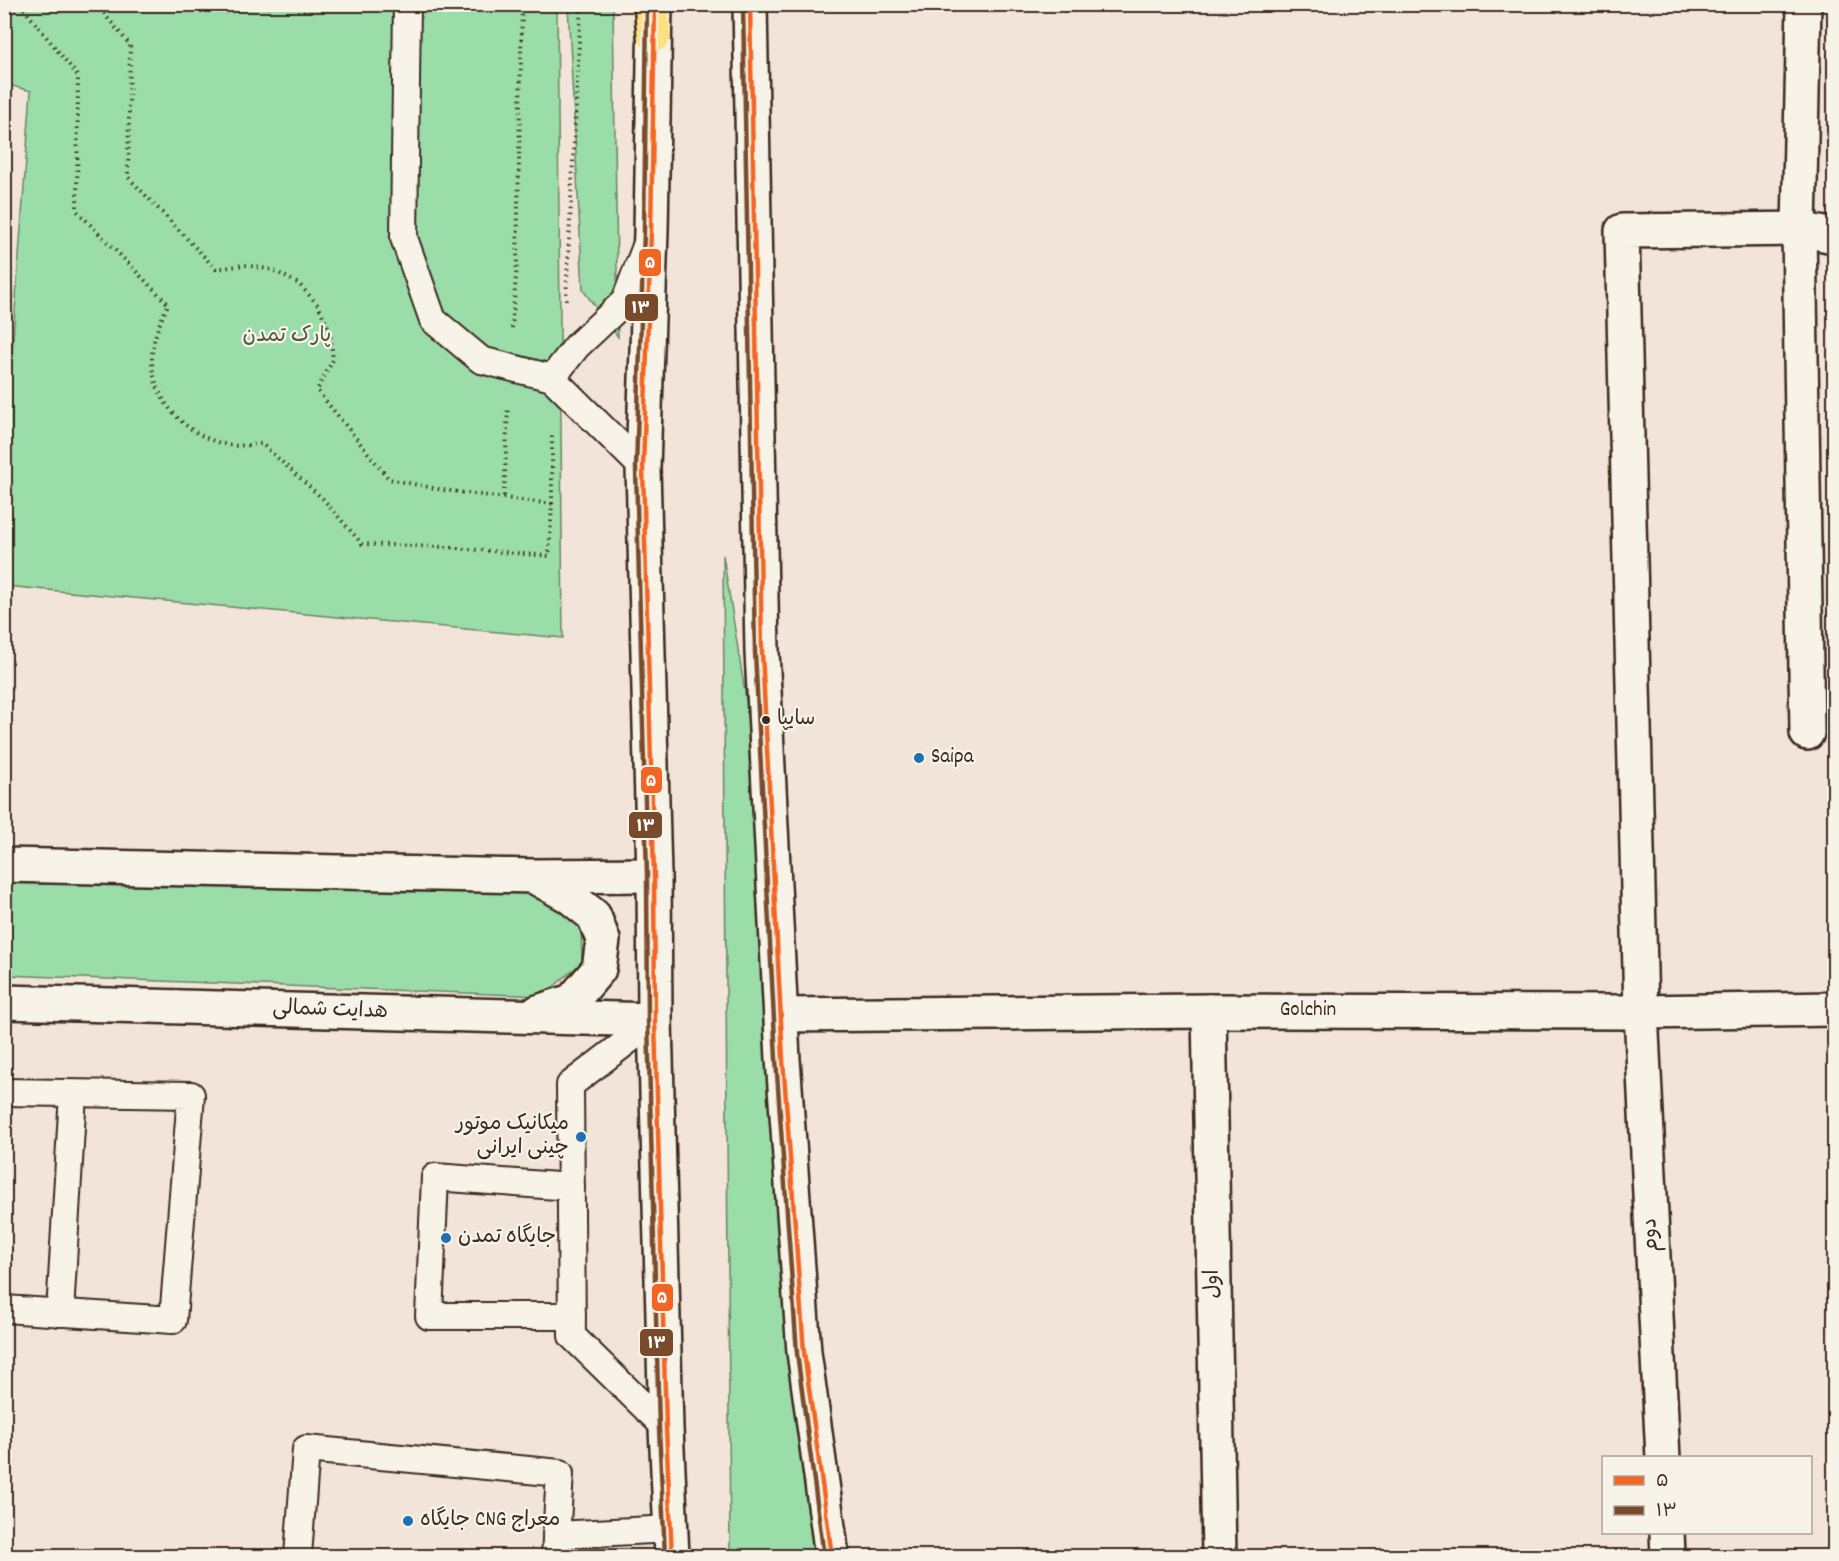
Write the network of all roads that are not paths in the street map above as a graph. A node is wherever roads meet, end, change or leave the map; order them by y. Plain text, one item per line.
1 (407, 4) edge
2 (750, 4) edge
3 (1804, 4) edge
4 (653, 15) edge
5 (1799, 229) junction
6 (651, 231) junction
7 (1834, 236) edge
8 (552, 378) junction
9 (643, 468) junction
10 (1807, 733) dead end
11 (4, 865) edge
12 (654, 875) junction
13 (533, 876) junction
14 (4, 1002) edge
15 (1834, 1009) edge
16 (1209, 1011) junction
17 (1641, 1012) junction
18 (781, 1015) junction
19 (525, 1016) junction
20 (655, 1020) junction
21 (4, 1092) edge
22 (73, 1094) junction
23 (571, 1187) junction
24 (4, 1309) edge
25 (60, 1313) junction
26 (572, 1316) junction
27 (666, 1428) junction
28 (1663, 1456) edge
29 (1666, 1534) edge
30 (672, 1543) edge
31 (555, 1546) edge
32 (298, 1557) edge
33 (832, 1557) edge
34 (1219, 1557) edge
35 (1668, 1557) edge

1 - 8 lane
2 - 18 street
3 - 5 street
4 - 6 street
5 - 7 street
5 - 10 street
5 - 17 street, دوم
6 - 8 lane
6 - 9 street
8 - 9 lane
9 - 12 street
11 - 13 street
12 - 13 street
12 - 20 street
13 - 19 street
14 - 19 street, هدایت شمالی
15 - 17 street, Golchin
16 - 17 street, Golchin
16 - 18 street, Golchin
16 - 34 street, اول
17 - 28 street, دوم
18 - 33 street
19 - 20 street, هدایت شمالی
20 - 23 lane
20 - 27 street
21 - 22 lane
22 - 25 lane
22 - 25 lane
23 - 26 lane
23 - 26 lane
24 - 25 lane
26 - 27 lane
27 - 30 street
29 - 35 street
30 - 31 lane
31 - 32 lane

